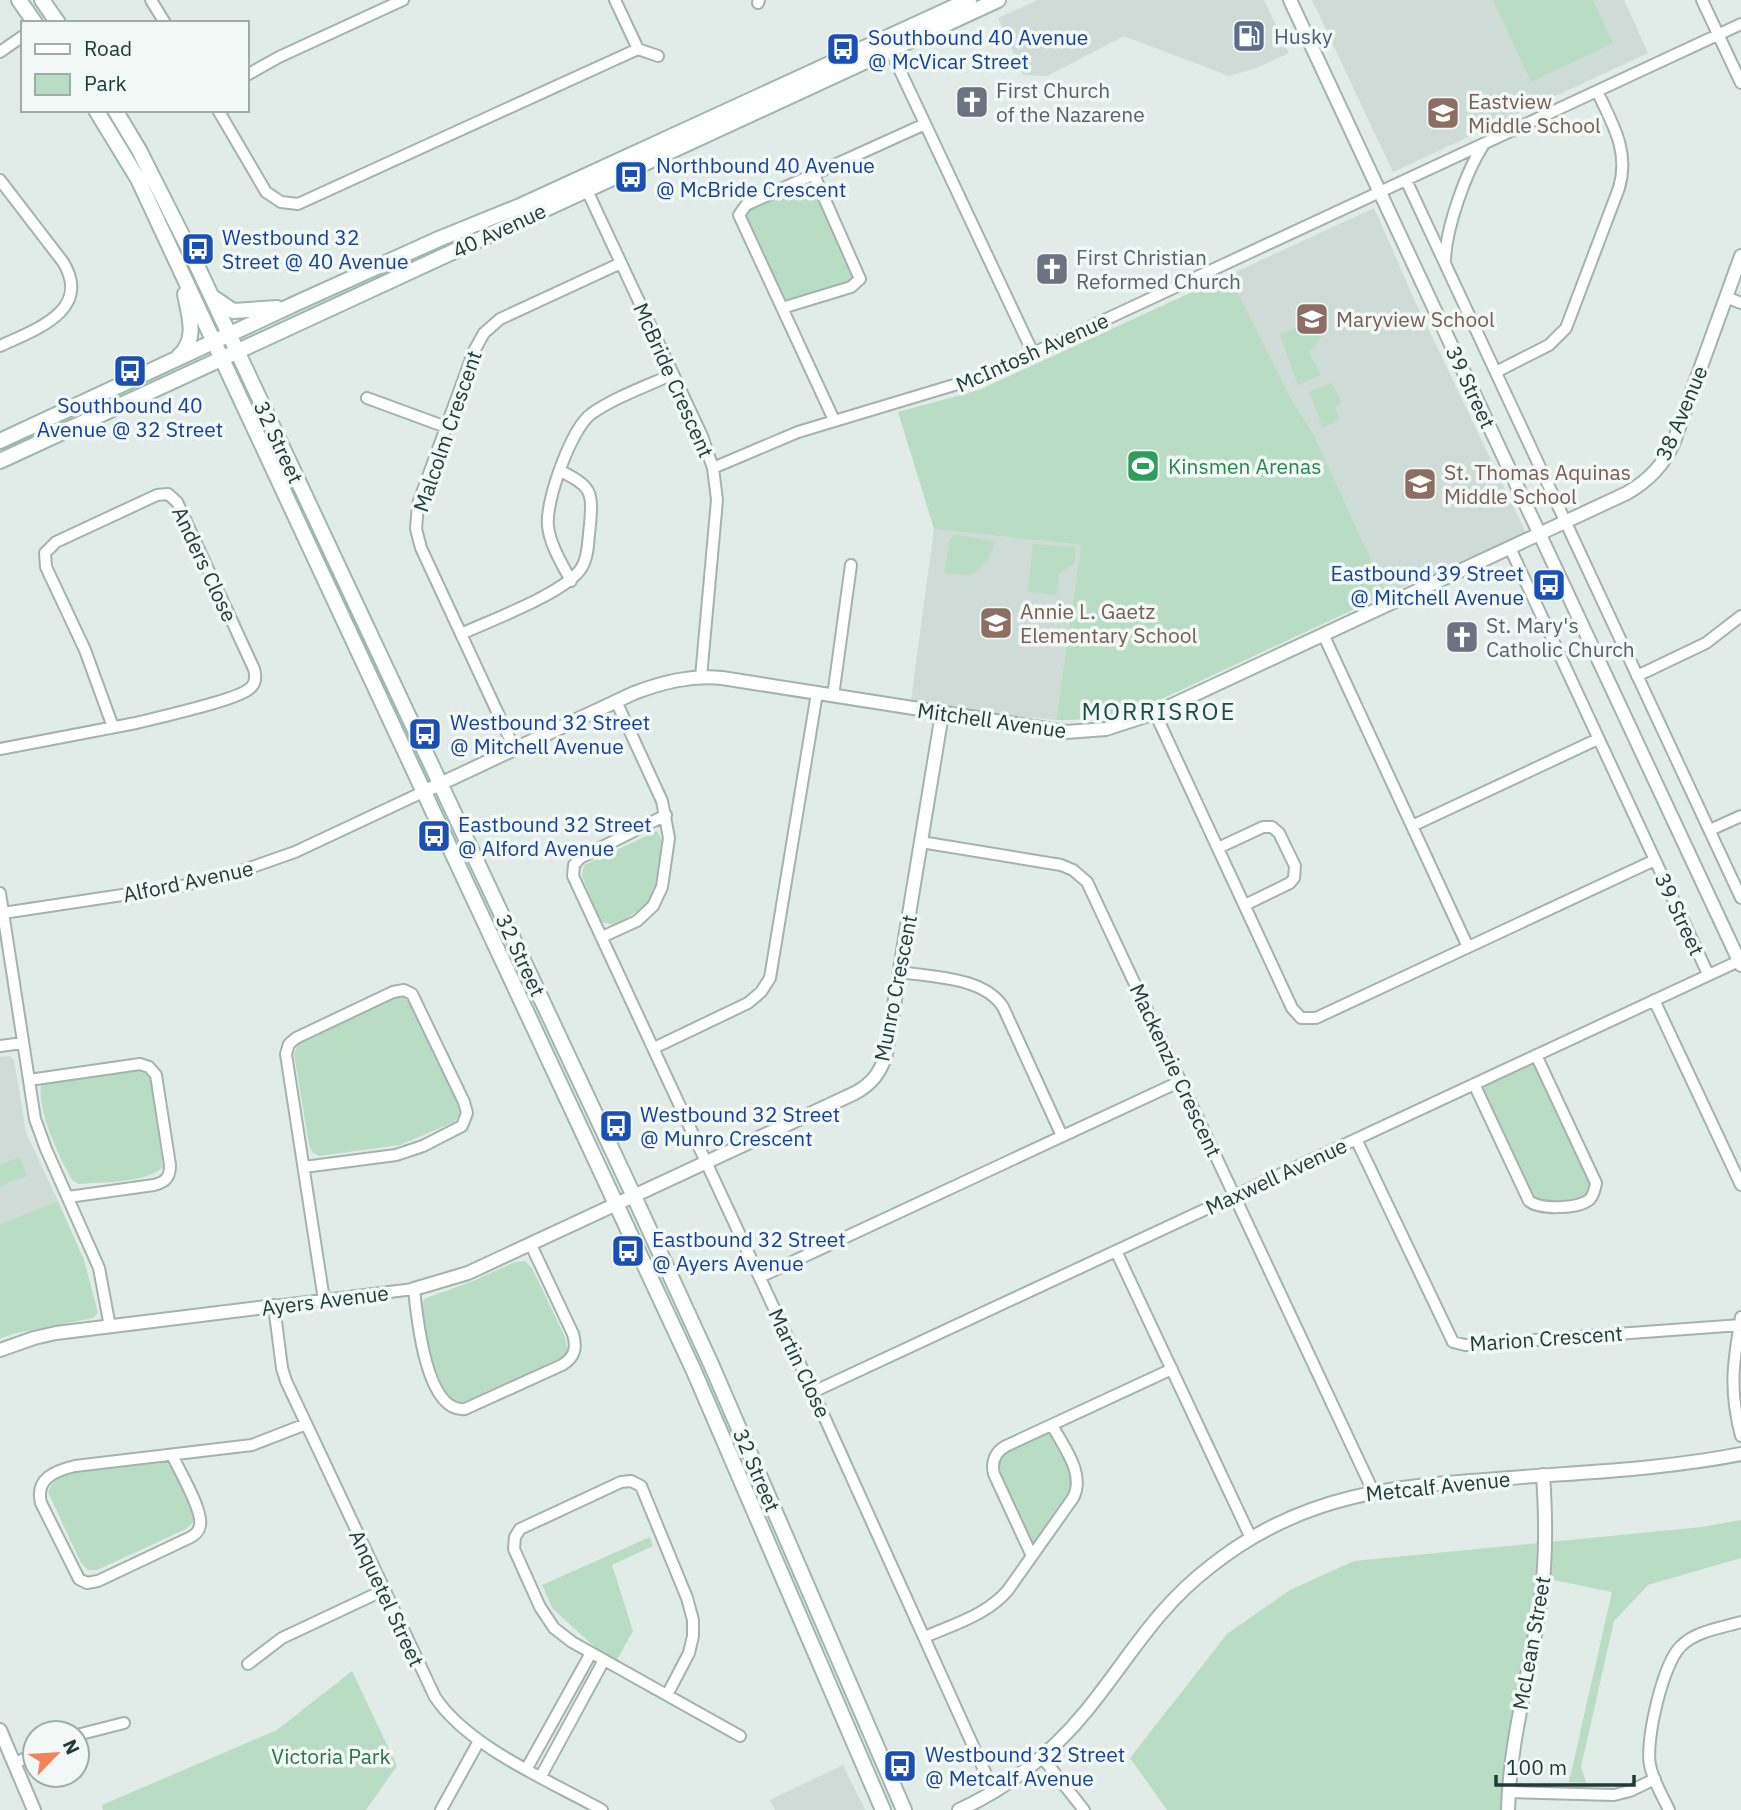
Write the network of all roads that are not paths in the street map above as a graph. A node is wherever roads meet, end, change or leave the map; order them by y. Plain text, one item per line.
1 (19, 0) edge
2 (42, 0) edge
3 (151, 0) edge
4 (402, 0) edge
5 (615, 0) edge
6 (969, 0) edge
7 (998, 0) edge
8 (1290, 0) edge
9 (1702, 0) edge
10 (50, 20) edge
11 (34, 21) edge
12 (164, 21) edge
13 (1741, 24) edge
14 (1718, 34) junction
15 (21, 37) edge
16 (888, 44) junction
17 (638, 49) junction
18 (0, 52) edge
19 (658, 56) dead end
20 (248, 74) edge
21 (1741, 83) edge
22 (1597, 91) junction
23 (97, 112) edge
24 (116, 112) edge
25 (219, 112) edge
26 (925, 124) junction
27 (1484, 143) junction
28 (814, 175) junction
29 (0, 180) edge
30 (1406, 180) junction
31 (584, 184) junction
32 (1379, 192) junction
33 (1741, 256) edge
34 (621, 263) junction
35 (1445, 263) junction
36 (179, 268) junction
37 (210, 294) junction
38 (1726, 297) junction
39 (299, 302) junction
40 (1741, 303) edge
41 (782, 308) junction
42 (229, 335) junction
43 (214, 342) junction
44 (0, 345) edge
45 (237, 352) junction
46 (1033, 353) junction
47 (175, 359) junction
48 (221, 359) junction
49 (1496, 372) junction
50 (674, 374) junction
51 (367, 398) dead end
52 (834, 420) junction
53 (446, 427) junction
54 (0, 441) edge
55 (0, 461) edge
56 (713, 468) junction
57 (561, 471) junction
58 (1566, 522) junction
59 (1540, 534) junction
60 (1510, 548) junction
61 (851, 565) dead end
62 (570, 581) junction
63 (1741, 616) edge
64 (461, 634) junction
65 (1323, 634) junction
66 (1637, 676) junction
67 (701, 677) junction
68 (817, 694) junction
69 (833, 696) junction
70 (616, 701) junction
71 (1155, 713) junction
72 (942, 714) junction
73 (113, 727) junction
74 (1598, 739) junction
75 (514, 748) junction
76 (0, 749) edge
77 (440, 784) junction
78 (423, 792) junction
79 (666, 816) junction
80 (1741, 816) edge
81 (1412, 826) junction
82 (1710, 830) junction
83 (921, 842) junction
84 (1218, 848) junction
85 (1655, 860) junction
86 (0, 893) edge
87 (1741, 898) edge
88 (1245, 905) junction
89 (3, 914) junction
90 (602, 937) junction
91 (1468, 947) junction
92 (1740, 962) edge
93 (900, 972) junction
94 (1709, 974) junction
95 (1654, 1000) junction
96 (23, 1043) junction
97 (0, 1046) edge
98 (654, 1048) junction
99 (1536, 1055) junction
100 (29, 1080) junction
101 (1181, 1081) junction
102 (1474, 1084) junction
103 (1062, 1136) junction
104 (1356, 1139) junction
105 (707, 1162) junction
106 (304, 1167) junction
107 (1741, 1185) edge
108 (1235, 1195) junction
109 (634, 1196) junction
110 (68, 1197) junction
111 (616, 1205) junction
112 (531, 1245) junction
113 (1116, 1251) junction
114 (760, 1277) junction
115 (414, 1289) junction
116 (324, 1300) junction
117 (274, 1306) junction
118 (1741, 1322) edge
119 (110, 1326) junction
120 (0, 1350) edge
121 (1172, 1369) junction
122 (813, 1392) junction
123 (306, 1423) junction
124 (1052, 1425) junction
125 (1741, 1436) edge
126 (1741, 1454) edge
127 (172, 1455) junction
128 (1543, 1475) junction
129 (1373, 1491) junction
130 (1251, 1538) junction
131 (1031, 1554) junction
132 (384, 1590) junction
133 (1741, 1622) edge
134 (925, 1637) junction
135 (591, 1653) junction
136 (604, 1660) junction
137 (248, 1664) dead end
138 (667, 1695) junction
139 (559, 1709) junction
140 (574, 1716) junction
141 (124, 1723) dead end
142 (0, 1730) edge
143 (91, 1731) edge
144 (740, 1736) dead end
145 (479, 1741) junction
146 (1042, 1757) junction
147 (21, 1760) edge
148 (15, 1763) junction
149 (527, 1768) junction
150 (541, 1776) junction
151 (1655, 1779) junction
152 (994, 1791) junction
153 (1508, 1792) junction
154 (34, 1810) edge
155 (441, 1810) edge
156 (602, 1810) edge
157 (883, 1810) edge
158 (904, 1810) edge
159 (959, 1810) edge
160 (1084, 1810) edge
161 (1508, 1810) edge
162 (1669, 1810) edge

1 - 11 main road
2 - 10 main road
3 - 12 street
4 - 20 street
5 - 17 street
6 - 16 main road, 40 Avenue
7 - 16 main road, 40 Avenue
8 - 32 street, 39 Street
9 - 14 street
13 - 14 street, McIntosh Avenue
14 - 21 street
14 - 22 street, McIntosh Avenue
15 - 18 street
16 - 26 street
16 - 31 main road, 40 Avenue
17 - 19 street
17 - 25 street
22 - 27 street, McIntosh Avenue
22 - 49 street
23 - 36 main road, 32 Street
24 - 37 main road, 32 Street
26 - 28 street
26 - 46 street
27 - 30 street, McIntosh Avenue
27 - 35 street
28 - 41 street
28 - 41 street
29 - 44 street
30 - 32 street, McIntosh Avenue
30 - 35 street, 39 Street
31 - 34 street, McBride Crescent
31 - 39 main road, 40 Avenue
31 - 45 main road, 40 Avenue
32 - 46 street, McIntosh Avenue
32 - 59 street, 39 Street
33 - 38 street, 38 Avenue
34 - 50 street, McBride Crescent
34 - 53 street, Malcolm Crescent
35 - 49 street, 39 Street
36 - 43 main road, 32 Street
36 - 47 main road
37 - 39 main road
37 - 42 main road, 32 Street
38 - 40 street
38 - 58 street, 38 Avenue
39 - 42 main road, 40 Avenue
41 - 52 street
42 - 43 main road, 40 Avenue
42 - 45 main road, 32 Street
43 - 47 main road, 40 Avenue
43 - 48 main road, 32 Street
45 - 48 main road, 40 Avenue
45 - 77 main road, 32 Street
46 - 52 street, McIntosh Avenue
47 - 54 main road, 40 Avenue
48 - 55 main road, 40 Avenue
48 - 78 main road, 32 Street
49 - 58 street, 39 Street
50 - 56 street, McBride Crescent
50 - 57 street
51 - 53 street
52 - 56 street, McIntosh Avenue
53 - 64 street, Malcolm Crescent
56 - 67 street, McBride Crescent
57 - 62 street
57 - 62 street
58 - 59 street, Mitchell Avenue
58 - 66 street, 39 Street
59 - 60 street, Mitchell Avenue
59 - 92 street, 39 Street
60 - 65 street, Mitchell Avenue
60 - 74 street, 39 Street
61 - 69 street
62 - 64 street
63 - 66 street
64 - 75 street, Malcolm Crescent
65 - 71 street, Mitchell Avenue
65 - 81 street
66 - 82 street, 39 Street
67 - 68 street, Mitchell Avenue
67 - 70 street, Mitchell Avenue
68 - 69 street, Mitchell Avenue
68 - 98 street
69 - 72 street, Mitchell Avenue
70 - 75 street, Mitchell Avenue
70 - 79 street
71 - 72 street, Mitchell Avenue
71 - 84 street
72 - 83 street, Munro Crescent
73 - 73 street, Anders Close
73 - 76 street, Anders Close
74 - 81 street
74 - 85 street, 39 Street
75 - 77 street, Mitchell Avenue
77 - 78 street, Alford Avenue
77 - 109 main road, 32 Street
78 - 89 street, Alford Avenue
78 - 111 main road, 32 Street
79 - 90 street
79 - 90 street, Martin Close
80 - 82 street
81 - 91 street
82 - 87 street, 39 Street
83 - 93 street, Munro Crescent
83 - 101 street, Mackenzie Crescent
84 - 88 street
84 - 88 street
85 - 91 street
85 - 94 street, 39 Street
86 - 89 street
88 - 91 street
89 - 96 street
90 - 98 street, Martin Close
92 - 94 street, Maxwell Avenue
93 - 103 street
93 - 105 street, Munro Crescent
94 - 95 street, Maxwell Avenue
95 - 99 street, Maxwell Avenue
95 - 107 street
96 - 97 street
96 - 100 street
98 - 105 street, Martin Close
99 - 102 street, Maxwell Avenue
99 - 102 street
100 - 110 street
100 - 110 street
101 - 103 street
101 - 108 street, Mackenzie Crescent
102 - 104 street, Maxwell Avenue
103 - 114 street
104 - 108 street, Maxwell Avenue
104 - 118 street, Marion Crescent
105 - 109 street, Munro Crescent
105 - 114 street, Martin Close
106 - 106 street
106 - 116 street
108 - 113 street, Maxwell Avenue
108 - 129 street, Mackenzie Crescent
109 - 111 street, Ayers Avenue
109 - 158 main road, 32 Street
110 - 119 street
111 - 112 street, Ayers Avenue
111 - 157 main road, 32 Street
112 - 115 street, Ayers Avenue
112 - 115 street
113 - 121 street
113 - 122 street, Maxwell Avenue
114 - 122 street, Martin Close
115 - 116 street, Ayers Avenue
116 - 117 street, Ayers Avenue
117 - 119 street, Ayers Avenue
117 - 123 street, Anquetel Street
118 - 125 street
119 - 120 street, Ayers Avenue
121 - 124 street
121 - 130 street
122 - 134 street, Martin Close
123 - 127 street
123 - 132 street, Anquetel Street
124 - 131 street
124 - 131 street
126 - 128 street, Metcalf Avenue
127 - 127 street
128 - 129 street, Metcalf Avenue
128 - 153 street, McLean Street
129 - 130 street, Metcalf Avenue
130 - 146 street, Metcalf Avenue
131 - 134 street
132 - 137 street
132 - 145 street, Anquetel Street
133 - 151 street
134 - 152 street, Martin Close
135 - 136 street
135 - 138 street
135 - 139 street
136 - 138 street
136 - 140 street
138 - 144 street
139 - 140 street
139 - 149 street
140 - 150 street
141 - 143 street
142 - 148 street
145 - 149 street, Anquetel Street
145 - 155 street
146 - 152 street, Metcalf Avenue
146 - 160 street
147 - 148 street
148 - 154 street
149 - 150 street, Anquetel Street
150 - 156 street, Anquetel Street
151 - 153 street
151 - 162 street
152 - 159 street, Metcalf Avenue
153 - 161 street, McLean Street

